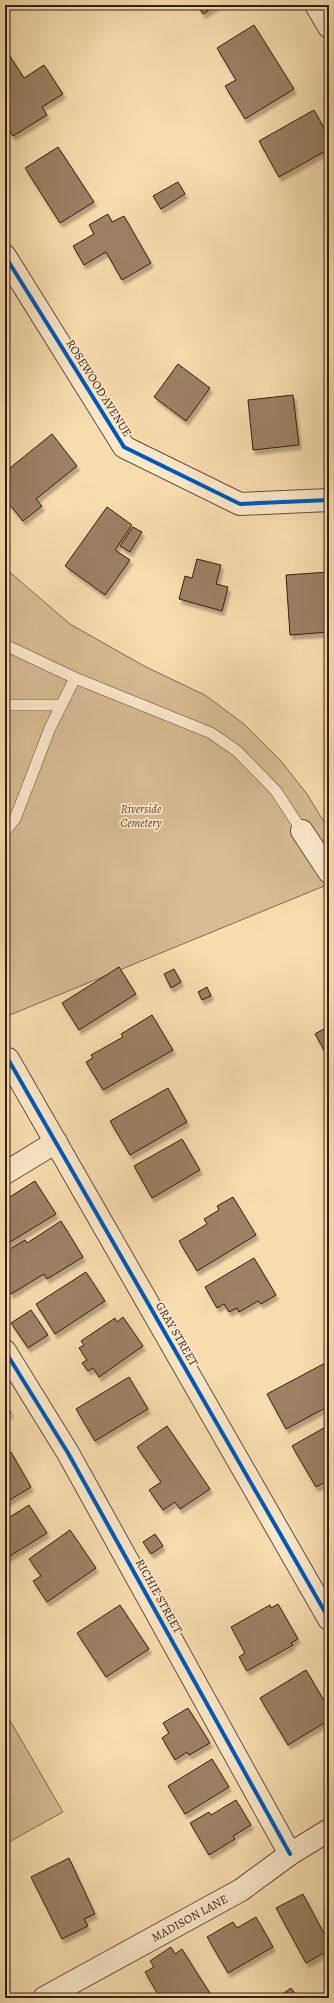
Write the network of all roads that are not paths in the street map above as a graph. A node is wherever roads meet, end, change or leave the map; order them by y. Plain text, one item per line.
1 (316, 5) edge
2 (329, 27) edge
3 (5, 256) edge
4 (329, 500) edge
5 (5, 645) edge
6 (75, 678) junction
7 (5, 705) edge
8 (62, 705) junction
9 (5, 831) edge
10 (302, 831) joint
11 (329, 872) edge
12 (8, 1059) dead end
13 (56, 1142) junction
14 (5, 1173) edge
15 (5, 1351) edge
16 (329, 1619) edge
17 (329, 1830) edge
18 (290, 1854) junction
19 (44, 1998) edge

1 - 2 street
3 - 4 street, ROSEWOOD AVENUE
5 - 6 lane
6 - 8 lane
6 - 10 lane
7 - 8 lane
8 - 9 lane
10 - 11 street
12 - 13 street, GRAY STREET
13 - 14 street
13 - 16 street, GRAY STREET
15 - 18 street, RICHIE STREET
17 - 18 street, MADISON LANE
18 - 19 street, MADISON LANE

